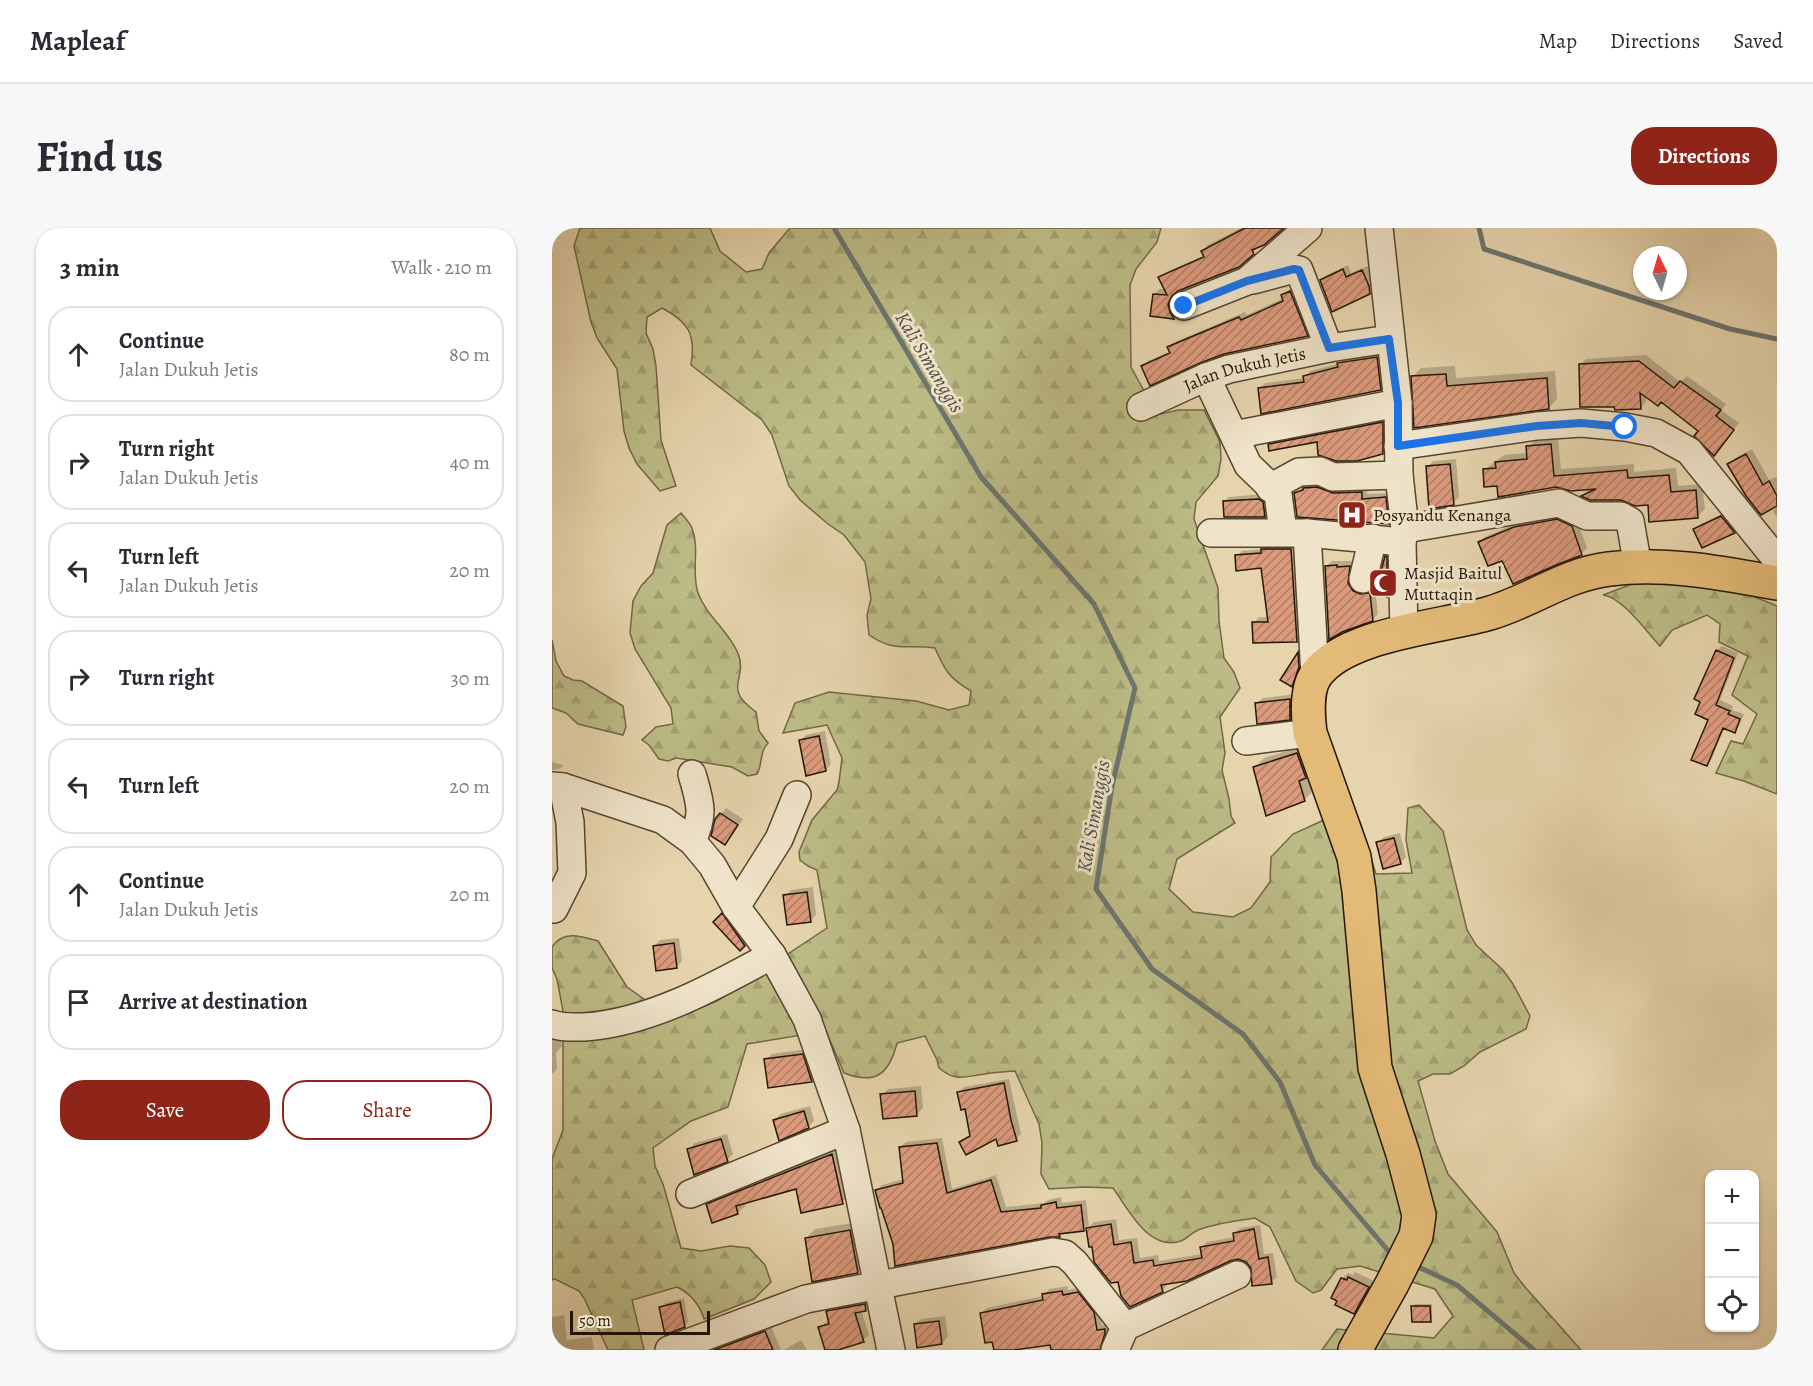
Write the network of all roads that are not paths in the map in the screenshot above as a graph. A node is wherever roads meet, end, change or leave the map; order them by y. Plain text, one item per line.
1 (1308, 228) edge
2 (1379, 228) edge
3 (1247, 281) junction
4 (1184, 306) dead end
5 (1389, 339) junction
6 (1329, 348) junction
7 (1206, 377) junction
8 (1398, 403) junction
9 (1141, 407) dead end
10 (1233, 435) junction
11 (1398, 446) junction
12 (1399, 475) junction
13 (1270, 488) junction
14 (1295, 532) junction
15 (1211, 533) dead end
16 (1404, 535) junction
17 (1373, 538) junction
18 (1777, 560) edge
19 (1638, 567) junction
20 (1363, 579) dead end
21 (1777, 584) edge
22 (1404, 633) junction
23 (1315, 675) junction
24 (1310, 733) junction
25 (1246, 741) dead end
26 (692, 774) dead end
27 (558, 787) edge
28 (797, 795) dead end
29 (692, 842) junction
30 (736, 907) junction
31 (554, 909) dead end
32 (772, 955) junction
33 (552, 1024) edge
34 (846, 1130) junction
35 (690, 1194) dead end
36 (1237, 1275) dead end
37 (878, 1285) junction
38 (1120, 1339) edge
39 (669, 1350) edge
40 (891, 1350) edge
41 (1355, 1350) edge

1 - 3 street
2 - 5 street
3 - 4 street
3 - 6 street
5 - 6 street, Jalan Dukuh Jetis
5 - 8 street
6 - 7 street, Jalan Dukuh Jetis
7 - 9 street, Jalan Dukuh Jetis
7 - 10 street
8 - 10 street
8 - 11 street
10 - 13 street
11 - 12 street
11 - 18 street
12 - 13 street
12 - 16 street
13 - 14 street
14 - 15 street
14 - 17 street
14 - 23 street
16 - 17 street
16 - 19 street
16 - 22 street
17 - 20 street
19 - 21 main road
19 - 22 main road
22 - 23 main road
23 - 24 main road
24 - 25 street
24 - 41 main road
26 - 29 street
27 - 29 street
27 - 31 street
28 - 30 street
29 - 30 street
30 - 32 street
32 - 33 street
32 - 34 street
34 - 35 street
34 - 37 street
36 - 38 street
37 - 38 street
37 - 39 street
37 - 40 street

